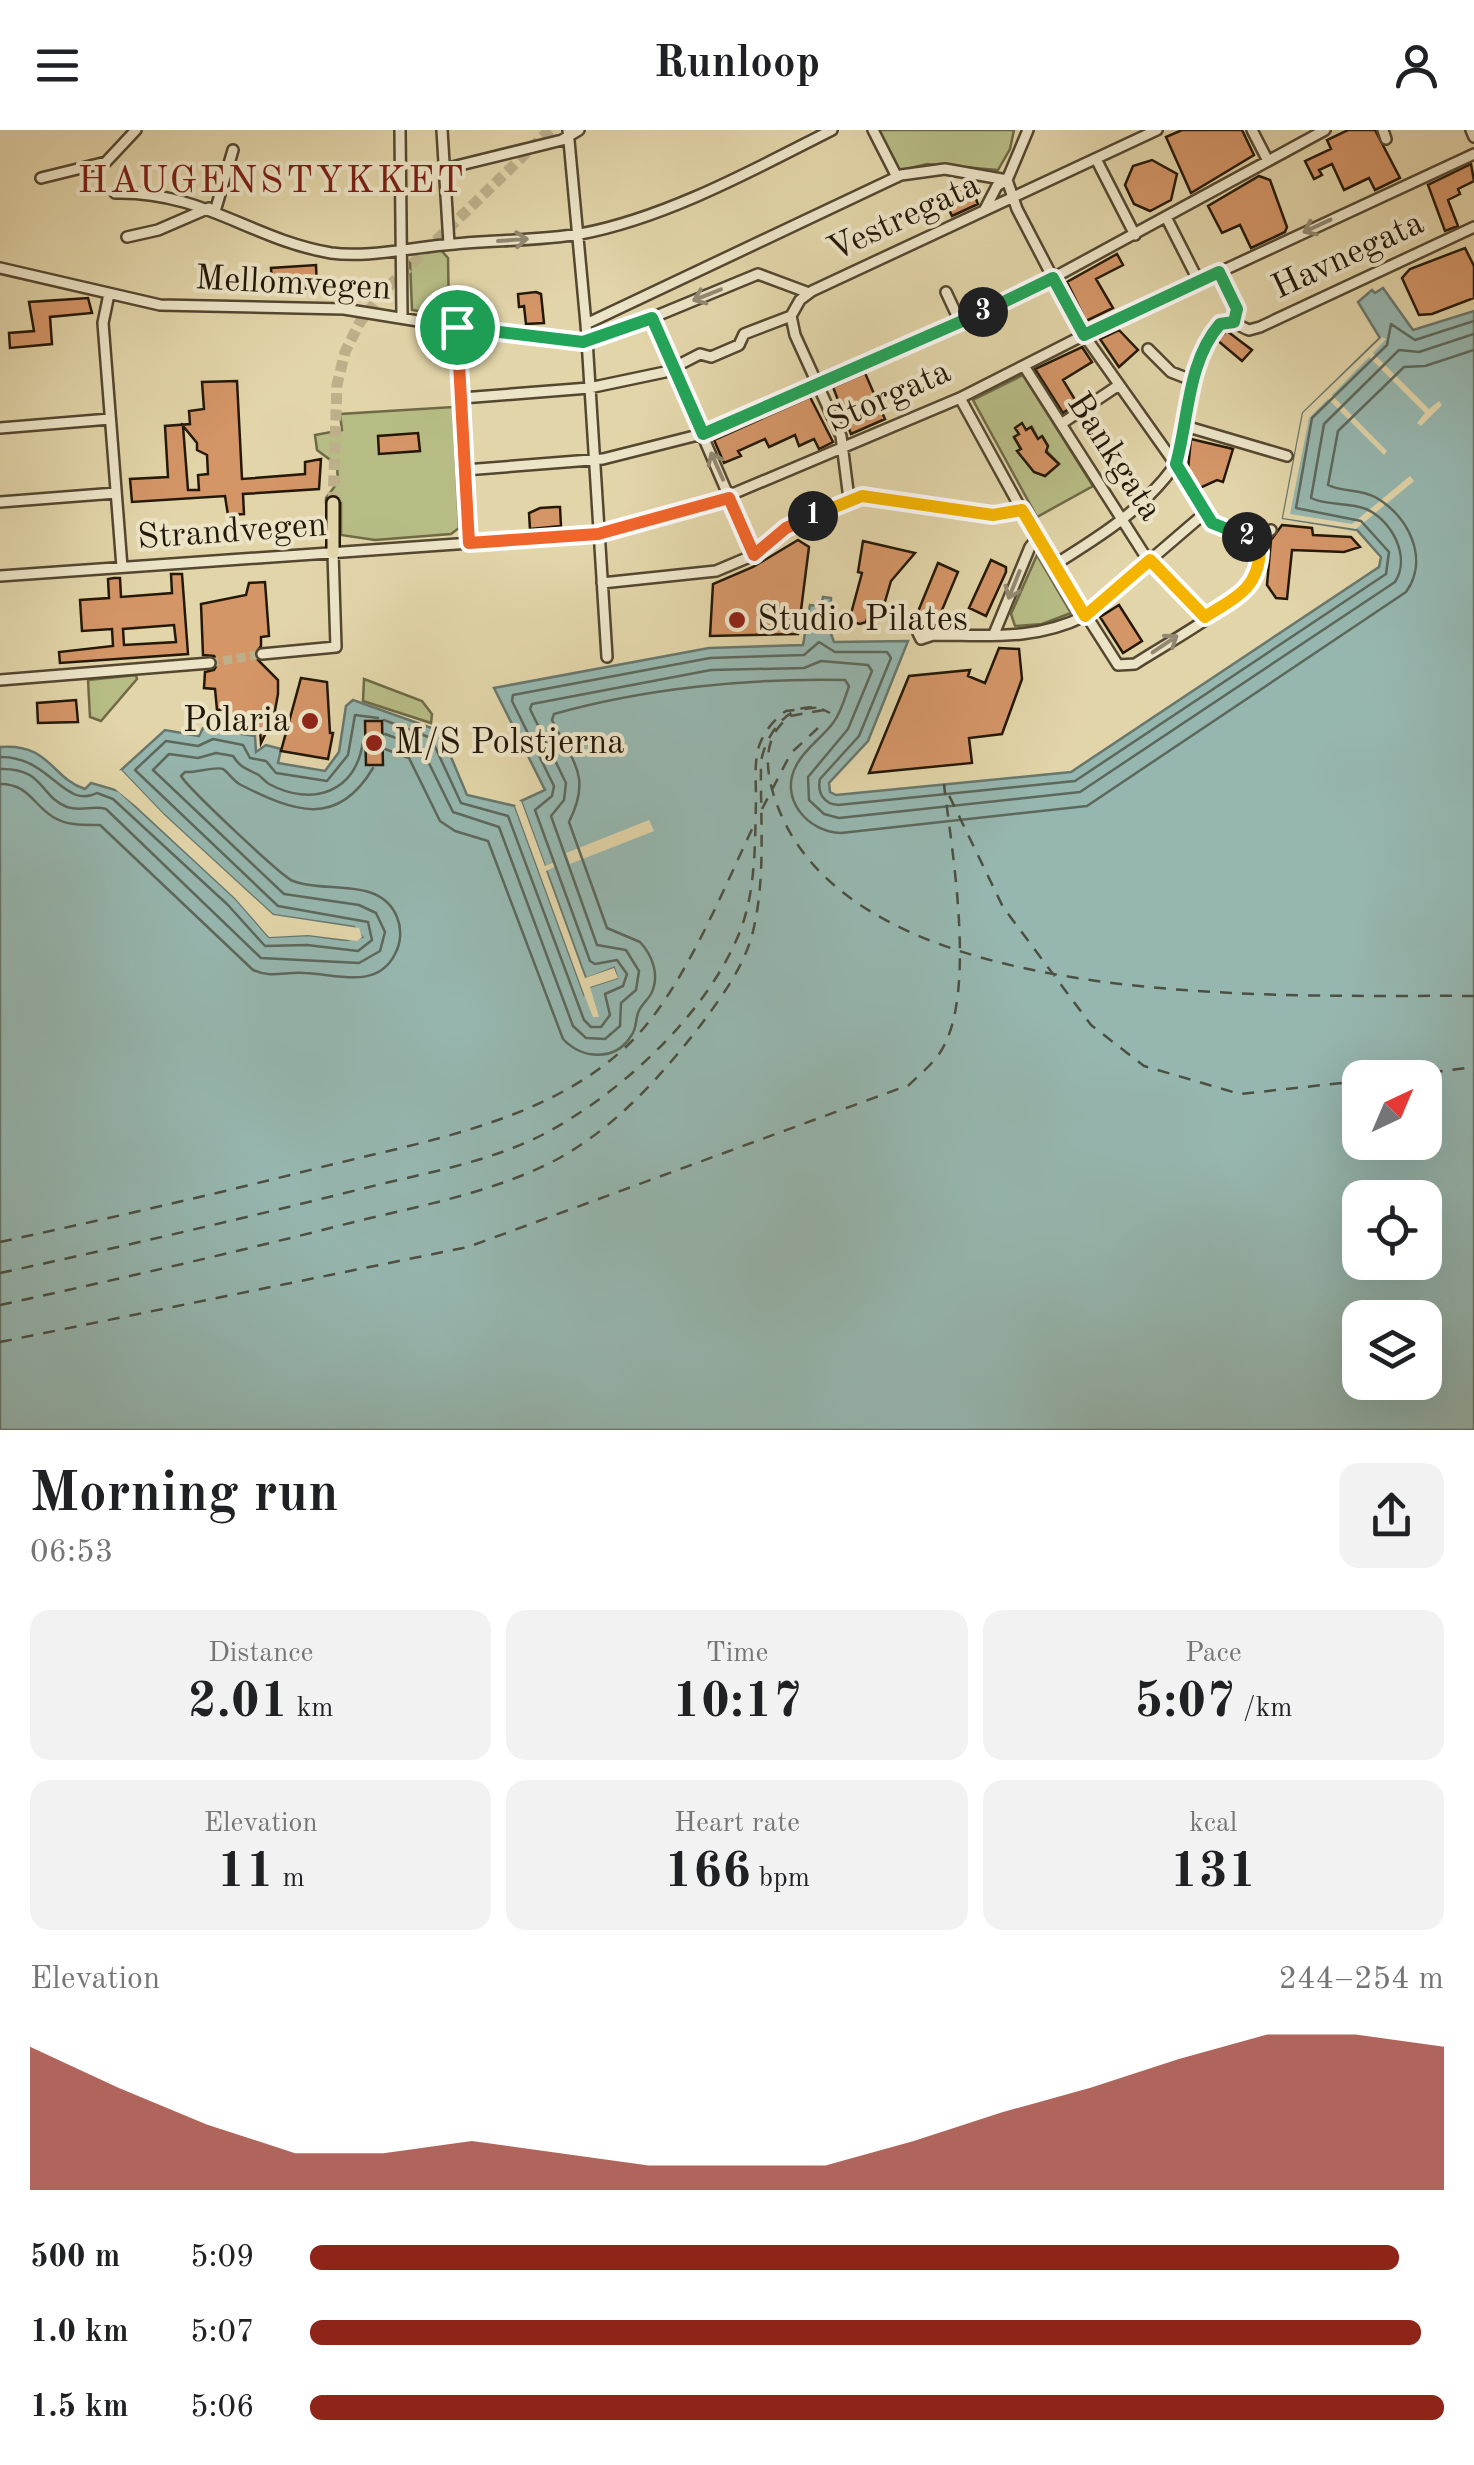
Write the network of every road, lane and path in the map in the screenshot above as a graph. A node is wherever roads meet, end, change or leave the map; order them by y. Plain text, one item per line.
1 (136, 130) edge
2 (400, 130) edge
3 (442, 130) edge
4 (579, 130) edge
5 (832, 130) edge
6 (873, 130) edge
7 (1028, 130) edge
8 (1128, 130) edge
9 (1157, 130) edge
10 (1252, 130) edge
11 (1300, 130) edge
12 (1326, 130) edge
13 (1470, 130) edge
14 (568, 133) edge
15 (1474, 137) edge
16 (1304, 141) junction
17 (1133, 142) junction
18 (233, 150) dead end
19 (1474, 154) edge
20 (1096, 159) junction
21 (1268, 161) junction
22 (444, 169) junction
23 (897, 177) junction
24 (41, 178) dead end
25 (1007, 180) junction
26 (115, 193) dead end
27 (1014, 194) junction
28 (212, 208) junction
29 (984, 212) junction
30 (1166, 218) junction
31 (1471, 229) edge
32 (576, 234) junction
33 (1135, 235) junction
34 (128, 237) dead end
35 (1474, 242) edge
36 (450, 244) junction
37 (401, 250) junction
38 (0, 268) edge
39 (1219, 272) junction
40 (1053, 278) junction
41 (1198, 282) junction
42 (946, 292) dead end
43 (808, 293) junction
44 (109, 294) junction
45 (402, 316) junction
46 (791, 316) junction
47 (652, 318) junction
48 (960, 322) junction
49 (1234, 322) junction
50 (586, 324) junction
51 (457, 327) junction
52 (1084, 335) junction
53 (586, 341) junction
54 (1148, 349) dead end
55 (1024, 366) junction
56 (674, 368) junction
57 (1194, 381) junction
58 (818, 384) junction
59 (1119, 386) junction
60 (588, 388) junction
61 (462, 398) junction
62 (960, 398) junction
63 (110, 418) junction
64 (1060, 424) junction
65 (1186, 426) junction
66 (0, 428) edge
67 (703, 434) junction
68 (844, 447) junction
69 (1287, 456) dead end
70 (594, 459) junction
71 (1176, 464) junction
72 (466, 470) junction
73 (116, 493) junction
74 (729, 498) junction
75 (849, 499) junction
76 (0, 502) edge
77 (333, 504) tunnel mouth
78 (1022, 510) junction
79 (1205, 513) junction
80 (1123, 521) junction
81 (1270, 530) dead end
82 (598, 534) junction
83 (1037, 538) junction
84 (1255, 542) junction
85 (469, 543) junction
86 (333, 553) junction
87 (754, 555) junction
88 (1150, 560) junction
89 (1054, 565) junction
90 (122, 568) junction
91 (0, 576) edge
92 (602, 582) junction
93 (1085, 616) junction
94 (1205, 617) junction
95 (994, 634) junction
96 (933, 635) dead end
97 (262, 654) tunnel mouth
98 (607, 657) dead end
99 (210, 663) tunnel mouth
100 (0, 680) edge

1 - 24 street
2 - 37 street
3 - 22 street
4 - 14 street
5 - 32 street
6 - 23 street
7 - 25 street
8 - 17 street
9 - 17 street, Vestregata
10 - 21 street
11 - 16 street
12 - 16 street
13 - 15 street
14 - 22 street
14 - 32 street
16 - 21 street
17 - 20 street, Vestregata
18 - 28 street
19 -> 39 street, Storgata
20 - 27 street, Vestregata
20 - 33 street
21 - 30 street
22 - 36 street
23 - 25 street
23 - 50 street
25 - 27 street
25 - 29 street
26 - 28 street
27 - 29 street, Vestregata
27 - 40 street
28 - 34 street
28 - 37 street
29 - 43 street, Vestregata
30 - 33 street
30 - 41 street
31 - 35 street
31 - 49 street, Havnegata
36 -> 32 street
32 - 50 street
33 - 40 street
36 - 37 street
37 - 45 street
38 - 44 street, Mellomvegen
39 - 41 street, Storgata
39 - 49 street
40 - 48 street
40 - 52 street
41 - 52 street, Storgata
42 - 48 street
43 - 46 street, Vestregata
43 -> 47 street, Mellomvegen
44 - 45 street, Mellomvegen
44 - 63 street
45 - 51 street, Mellomvegen
46 - 56 street
46 - 58 street
47 - 53 street, Mellomvegen
47 - 56 street
48 - 58 street
49 - 57 street
50 - 53 street
51 - 53 street, Mellomvegen
51 - 61 street
52 - 55 street, Storgata
52 - 59 street
53 - 60 street
54 - 57 street
55 - 62 street, Storgata
55 - 64 street, Bankgata
56 - 60 street
56 - 67 street
57 - 65 street
58 - 67 street
58 - 68 street
59 - 64 street
59 - 71 street
60 - 61 street
60 - 70 street
61 - 72 street
62 - 68 street, Storgata
62 - 78 street
63 - 66 street
63 - 73 street
64 - 80 street, Bankgata
65 - 69 street
65 - 71 street
67 - 70 street
74 -> 67 street
68 - 74 street, Storgata
68 - 75 street
70 - 72 street
70 - 82 street
71 - 79 street
71 - 80 street
72 - 85 street
73 - 76 street
73 - 90 street
74 - 82 street, Storgata
74 - 87 street
75 - 78 street
75 - 87 street
77 - 86 main road
78 - 83 street
79 - 84 street
79 - 88 street
80 - 88 street, Bankgata
80 - 89 street
81 - 84 street
82 - 85 street, Storgata
82 - 92 street
83 - 89 street
83 -> 95 street
84 - 94 street
85 - 86 street, Strandvegen
86 - 90 street, Strandvegen
86 - 97 street
87 - 92 street
88 - 93 street
88 - 94 street, Bankgata
89 - 93 street
90 - 91 street, Strandvegen
92 - 98 street
93 -> 94 street
93 - 95 street
95 - 96 street
99 - 100 street

